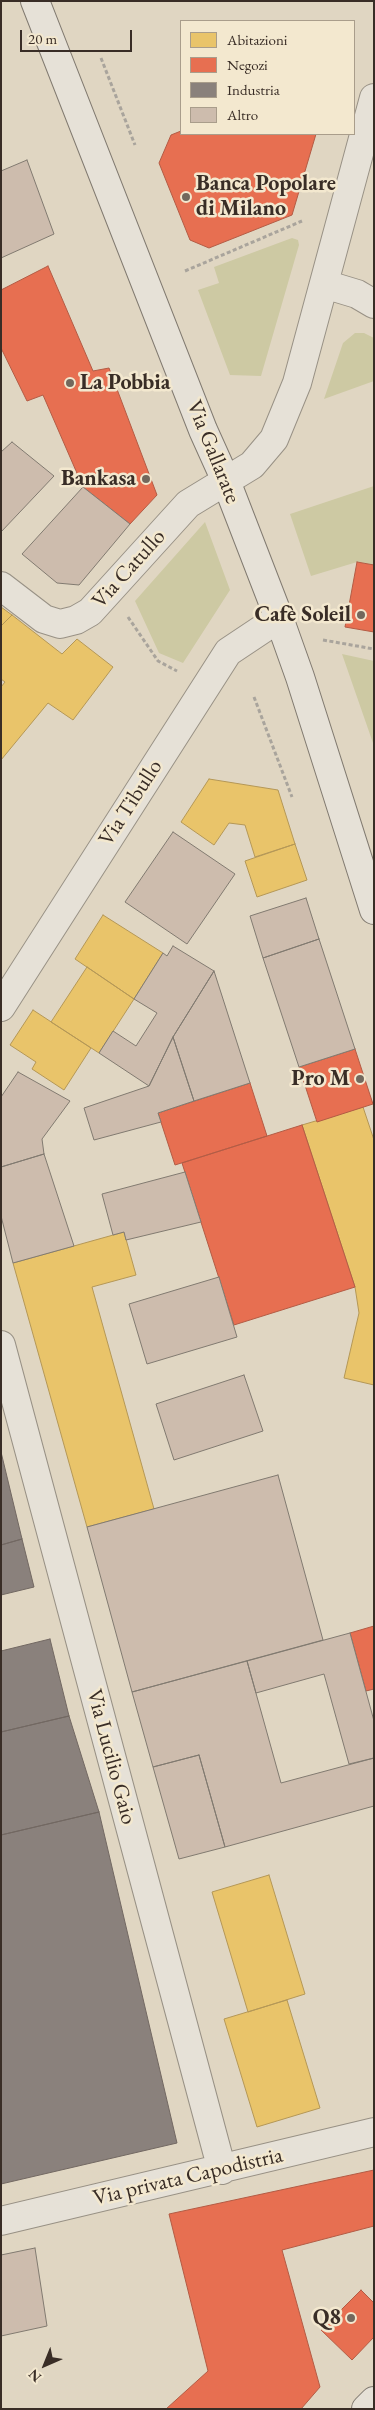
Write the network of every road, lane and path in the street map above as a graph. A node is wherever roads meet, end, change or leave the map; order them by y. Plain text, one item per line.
1 (35, 1) edge
2 (101, 58) dead end
3 (374, 98) edge
4 (135, 145) dead end
5 (302, 221) dead end
6 (184, 271) dead end
7 (324, 284) junction
8 (374, 304) edge
9 (226, 481) junction
10 (1, 586) edge
11 (108, 593) junction
12 (279, 618) junction
13 (322, 640) dead end
14 (374, 649) edge
15 (206, 686) junction
16 (254, 697) dead end
17 (292, 797) dead end
18 (374, 910) edge
19 (1, 1007) edge
20 (1, 1345) edge
21 (374, 2132) edge
22 (222, 2170) junction
23 (1, 2221) edge
24 (374, 2401) edge
25 (366, 2409) edge

1 - 9 street, Via Gallarate
2 - 4 path
3 - 7 street, Via Catullo
5 - 6 path
7 - 8 street
7 - 9 street, Via Catullo
9 - 11 street, Via Catullo
9 - 12 street, Via Gallarate
10 - 11 street, Via Catullo
11 - 15 path
12 - 15 street, Via Tibullo
12 - 18 street, Via Gallarate
13 - 14 path
15 - 19 street, Via Tibullo
16 - 17 path
20 - 22 street, Via Lucilio Gaio
21 - 22 street, Via privata Capodistria
22 - 23 street, Via privata Capodistria
24 - 25 street

